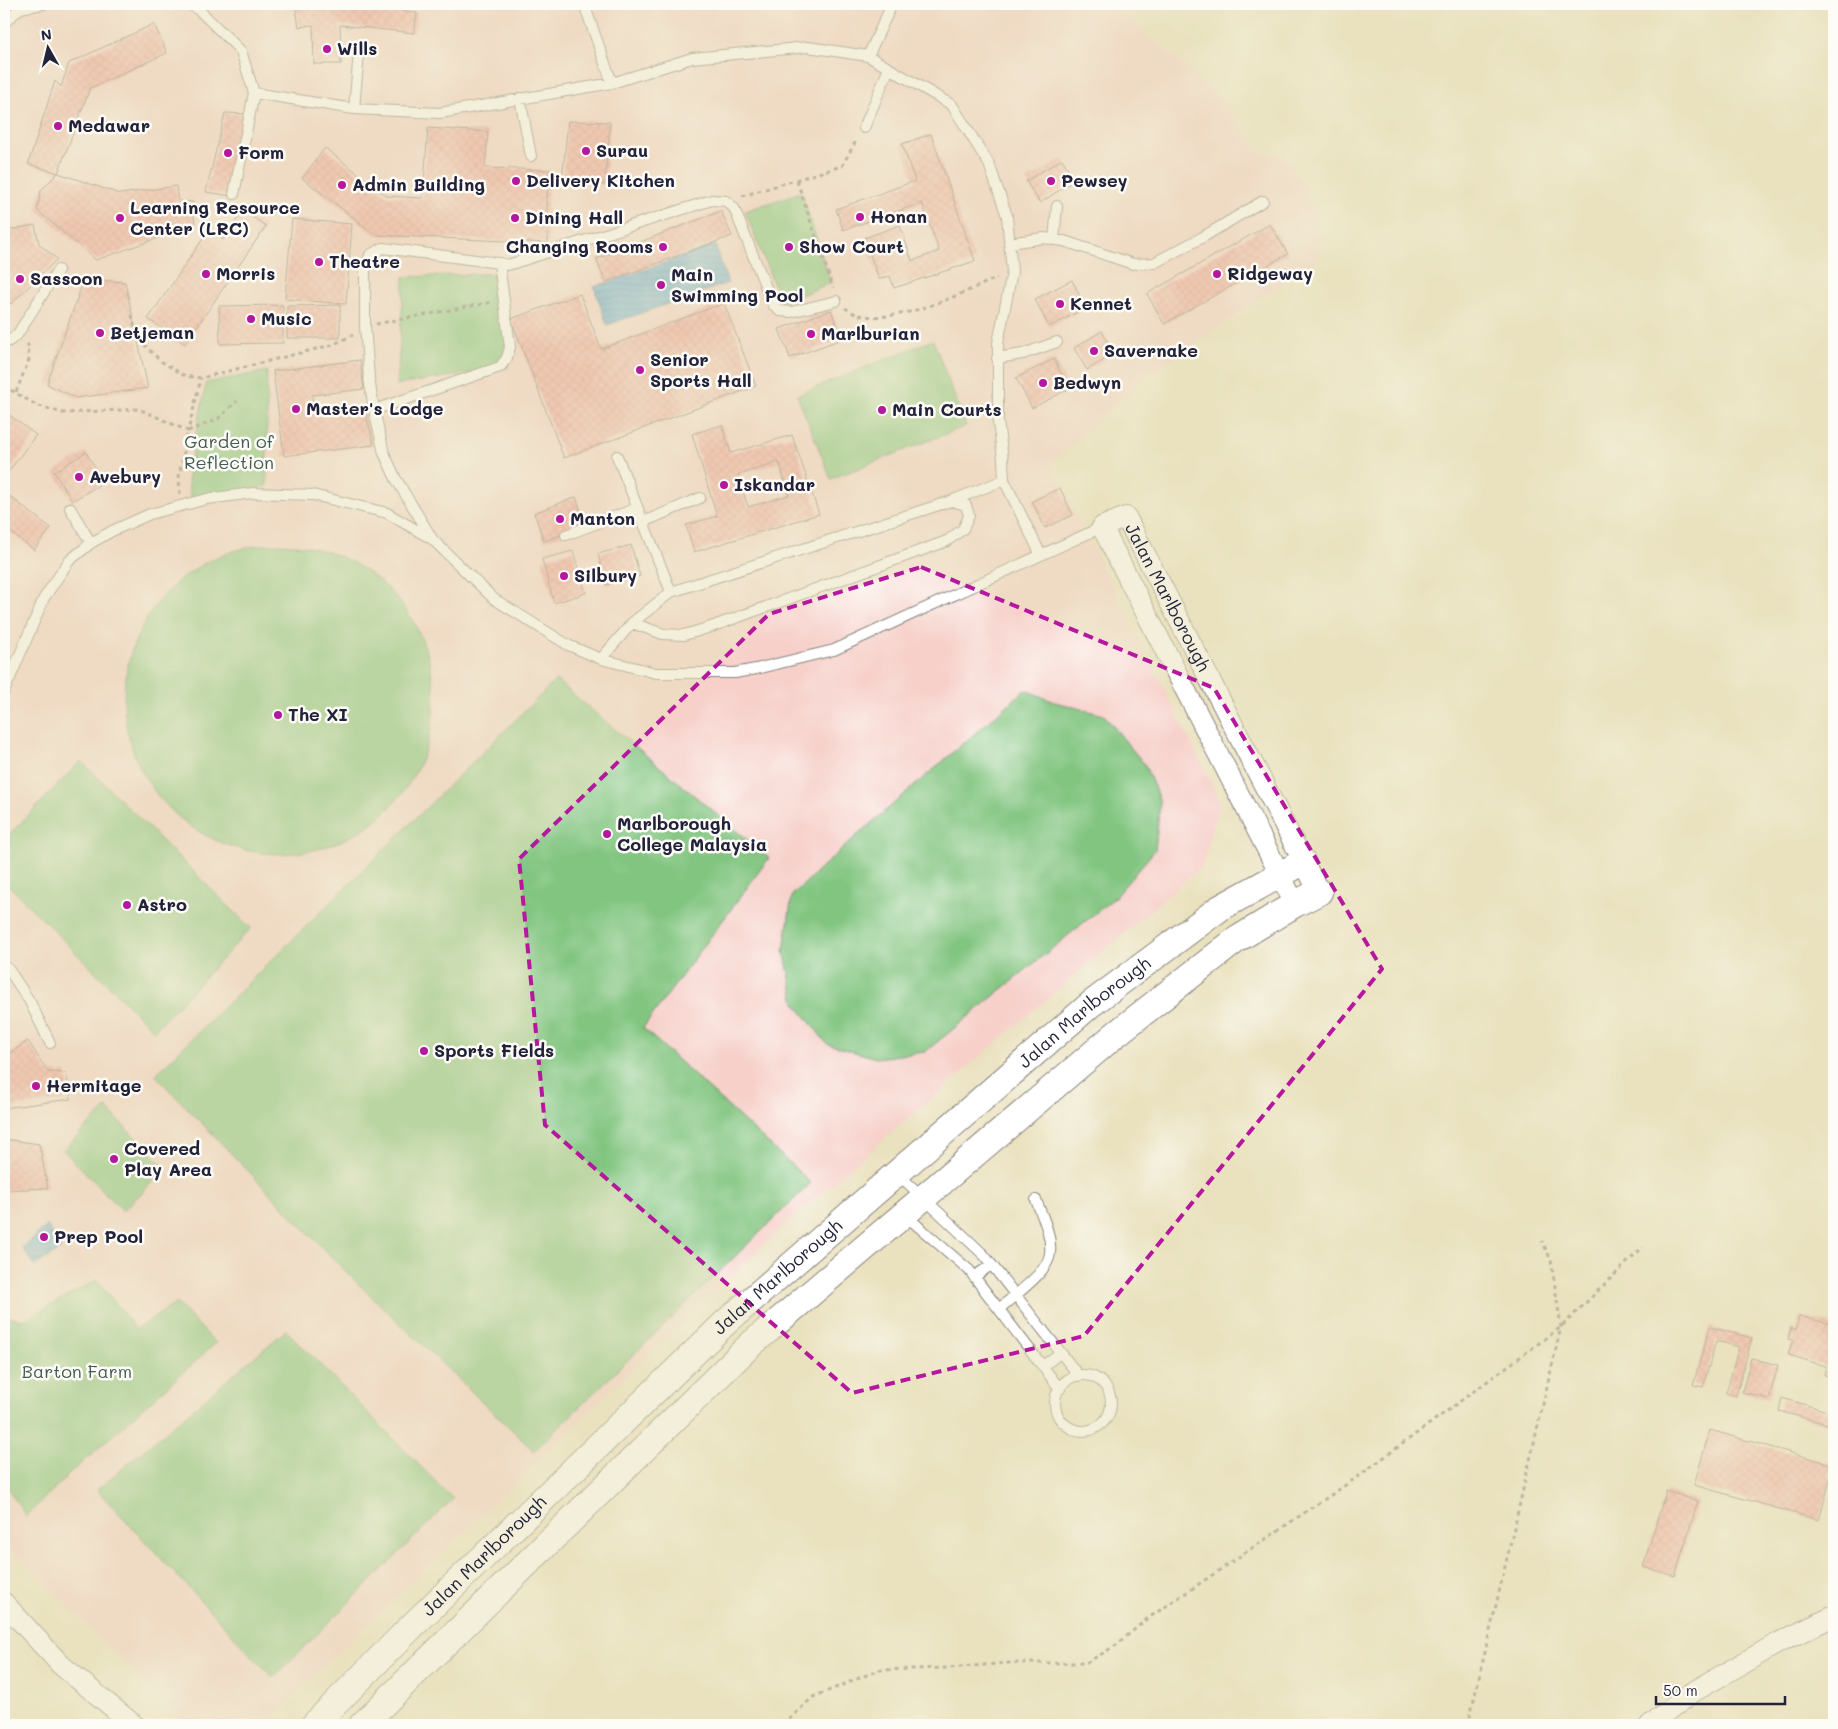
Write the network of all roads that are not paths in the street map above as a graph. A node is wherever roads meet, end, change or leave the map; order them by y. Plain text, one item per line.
1 (43, 4) edge
2 (191, 4) edge
3 (584, 4) edge
4 (892, 4) edge
5 (4, 23) edge
6 (359, 52) dead end
7 (868, 56) junction
8 (889, 68) junction
9 (612, 83) junction
10 (254, 93) junction
11 (520, 98) junction
12 (354, 109) junction
13 (864, 128) road end
14 (531, 156) dead end
15 (234, 194) dead end
16 (1263, 201) dead end
17 (1057, 206) dead end
18 (1054, 240) junction
19 (1010, 243) junction
20 (499, 263) junction
21 (58, 270) dead end
22 (836, 301) road end
23 (4, 342) edge
24 (1057, 342) dead end
25 (997, 358) junction
26 (374, 410) junction
27 (617, 456) dead end
28 (1004, 480) junction
29 (700, 498) dead end
30 (951, 501) junction
31 (70, 508) dead end
32 (637, 508) junction
33 (643, 522) junction
34 (1102, 527) junction
35 (566, 535) dead end
36 (433, 540) junction
37 (91, 543) junction
38 (1041, 555) junction
39 (670, 592) junction
40 (632, 624) junction
41 (601, 659) junction
42 (4, 692) edge
43 (1302, 862) junction
44 (1279, 875) junction
45 (1318, 892) joint
46 (1295, 904) junction
47 (4, 966) edge
48 (50, 1044) dead end
49 (897, 1173) junction
50 (1036, 1200) dead end
51 (914, 1206) junction
52 (991, 1265) junction
53 (974, 1278) junction
54 (1015, 1295) junction
55 (999, 1309) junction
56 (1060, 1353) junction
57 (1043, 1366) junction
58 (1079, 1376) junction
59 (1060, 1388) junction
60 (4, 1603) edge
61 (1834, 1616) edge
62 (321, 1718) edge
63 (134, 1725) edge
64 (304, 1725) edge
65 (362, 1725) edge
66 (1650, 1725) edge

1 - 5 lane
2 - 10 lane
3 - 9 lane
4 - 7 lane
6 - 12 lane
7 - 8 lane
7 - 9 lane
8 - 13 lane
8 - 19 lane
9 - 11 lane
10 - 12 lane
10 - 15 lane
11 - 12 lane
11 - 14 lane
16 - 18 lane
17 - 18 lane
18 - 19 lane
19 - 25 lane
20 - 22 lane
20 - 26 lane
20 - 26 lane
21 - 23 lane
24 - 25 lane
25 - 28 lane
26 - 36 lane
27 - 32 lane
28 - 30 lane
28 - 38 lane
29 - 33 lane
30 - 39 lane
30 - 40 lane
31 - 37 lane
32 - 33 lane
32 - 35 lane
33 - 39 lane
34 - 38 lane
34 - 43 street, Jalan Marlborough
34 - 44 street, Jalan Marlborough
36 - 37 lane
36 - 41 lane
37 - 42 lane
38 - 41 lane
39 - 40 lane
40 - 41 lane
43 - 44 street, Jalan Marlborough
43 - 45 street, Jalan Marlborough
44 - 46 street, Jalan Marlborough
44 - 49 street, Jalan Marlborough
45 - 46 street, Jalan Marlborough
46 - 51 street, Jalan Marlborough
47 - 48 lane
49 - 51 lane
49 - 62 street, Jalan Marlborough
50 - 54 lane
51 - 52 lane
51 - 53 lane
51 - 65 street, Jalan Marlborough
52 - 53 lane
52 - 54 lane
53 - 55 lane
54 - 55 lane
54 - 56 lane
55 - 57 lane
56 - 57 lane
56 - 58 lane
57 - 59 lane
58 - 59 lane
58 - 59 lane
60 - 63 street
61 - 66 street
62 - 64 street, Jalan Marlborough

